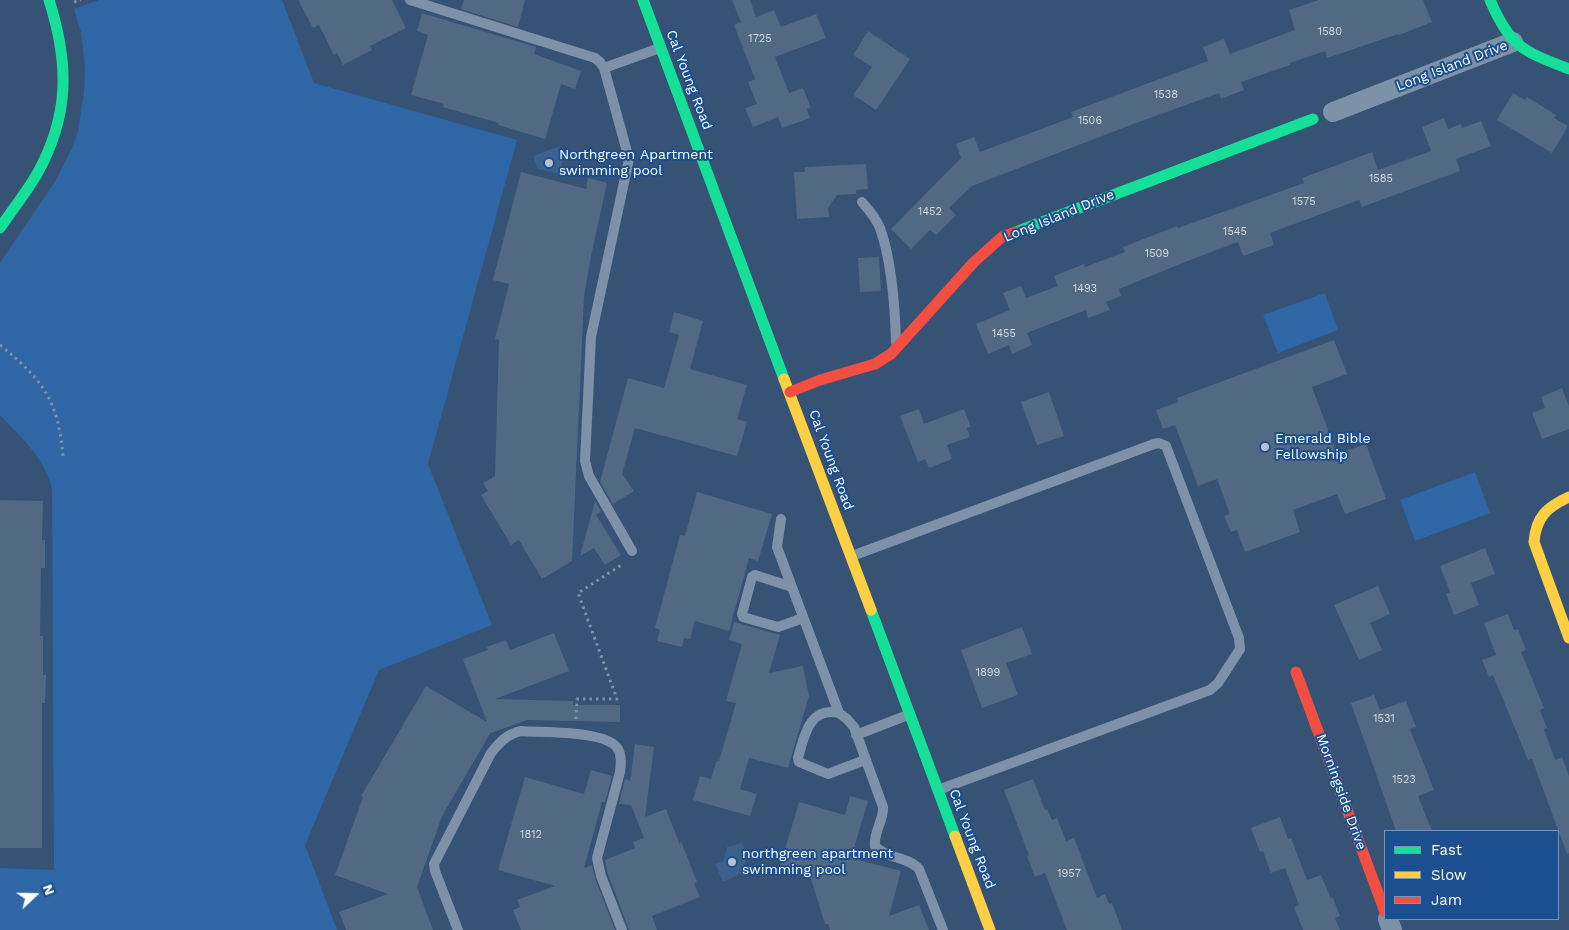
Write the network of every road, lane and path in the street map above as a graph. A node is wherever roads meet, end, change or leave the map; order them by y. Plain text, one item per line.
1 (48, 0) edge
2 (410, 0) edge
3 (643, 0) edge
4 (1490, 0) edge
5 (1513, 42) junction
6 (661, 47) junction
7 (604, 68) junction
8 (1569, 69) edge
9 (1332, 112) dead end
10 (1313, 119) dead end
11 (862, 202) dead end
12 (0, 228) edge
13 (0, 344) edge
14 (896, 349) junction
15 (790, 392) junction
16 (63, 456) dead end
17 (1564, 499) edge
18 (781, 519) dead end
19 (632, 551) dead end
20 (851, 556) junction
21 (626, 561) dead end
22 (792, 587) junction
23 (803, 618) junction
24 (1569, 638) edge
25 (1296, 672) dead end
26 (839, 713) junction
27 (909, 715) junction
28 (575, 734) junction
29 (856, 735) junction
30 (865, 760) junction
31 (938, 790) junction
32 (1384, 909) edge
33 (458, 930) edge
34 (622, 930) edge
35 (943, 930) edge
36 (990, 930) edge

1 - 12 street
2 - 7 lane
3 - 6 street, Cal Young Road
4 - 5 street
5 - 8 street, Long Island Drive
5 - 9 street, Long Island Drive
6 - 7 lane
6 - 15 street, Cal Young Road
7 - 19 lane
10 - 14 street, Long Island Drive
11 - 14 lane
13 - 16 path
14 - 15 street, Long Island Drive
15 - 20 street, Cal Young Road
17 - 24 street
18 - 22 lane
20 - 27 street, Cal Young Road
20 - 31 lane
21 - 28 path
22 - 23 lane
22 - 23 lane
23 - 26 lane
25 - 32 street, Morningside Drive
26 - 29 lane
26 - 30 lane
27 - 29 lane
27 - 31 street, Cal Young Road
28 - 33 lane
28 - 34 lane
29 - 30 lane
30 - 35 lane
31 - 36 street, Cal Young Road

